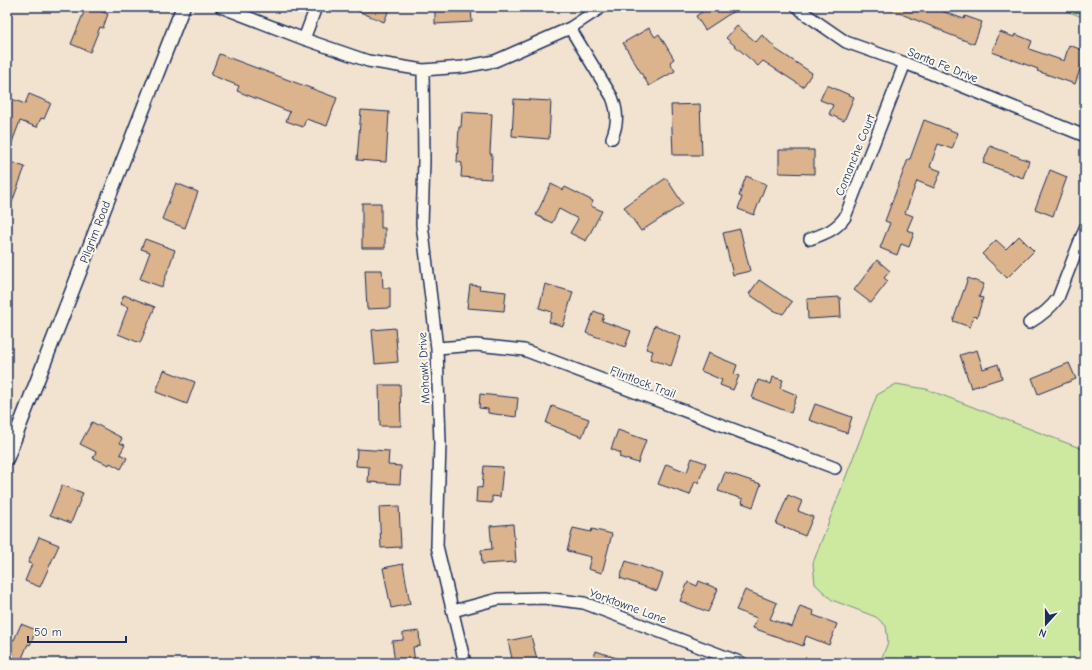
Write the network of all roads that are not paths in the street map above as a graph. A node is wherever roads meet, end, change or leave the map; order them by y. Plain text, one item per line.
1 (183, 7) edge
2 (221, 7) edge
3 (316, 7) edge
4 (602, 7) edge
5 (798, 7) edge
6 (570, 28) junction
7 (304, 39) junction
8 (906, 63) junction
9 (422, 70) junction
10 (1085, 136) edge
11 (612, 138) dead end
12 (1085, 228) edge
13 (810, 239) dead end
14 (1030, 323) dead end
15 (437, 348) junction
16 (7, 458) edge
17 (835, 468) dead end
18 (453, 611) junction
19 (465, 663) edge
20 (742, 663) edge

1 - 16 street, Pilgrim Road
2 - 7 street
3 - 7 street
4 - 6 street
5 - 8 street, Santa Fe Drive
6 - 9 street
6 - 11 street
7 - 9 street
8 - 10 street, Santa Fe Drive
8 - 13 street, Comanche Court
9 - 15 street, Mohawk Drive
12 - 14 street
15 - 17 street, Flintlock Trail
15 - 18 street, Mohawk Drive
18 - 19 street, Mohawk Drive
18 - 20 street, Yorktowne Lane

